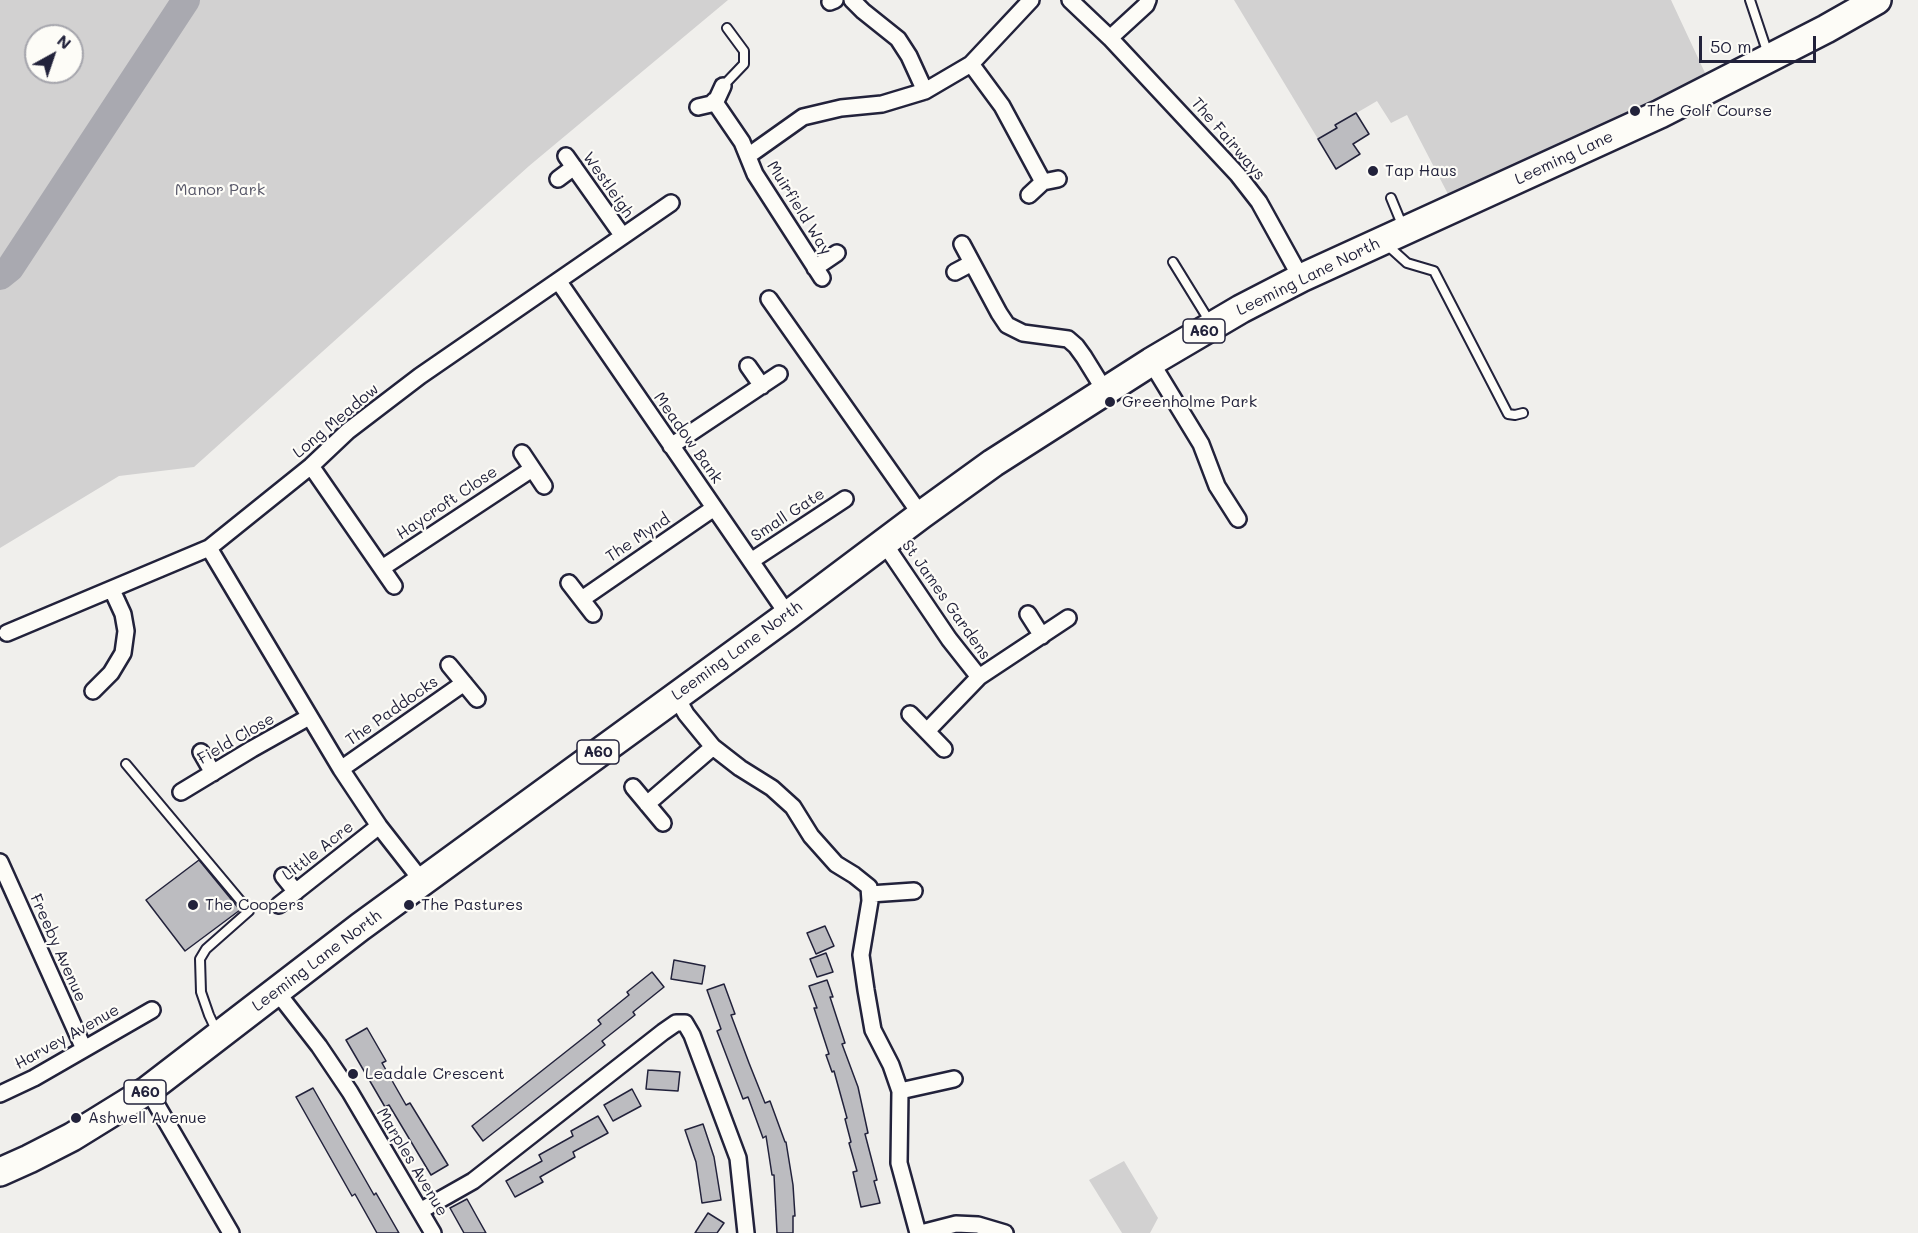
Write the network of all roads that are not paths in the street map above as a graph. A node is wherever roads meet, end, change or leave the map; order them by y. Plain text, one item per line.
1 (852, 0) edge
2 (1031, 0) edge
3 (1070, 0) edge
4 (1148, 0) edge
5 (1750, 0) edge
6 (1877, 0) edge
7 (727, 28) dead end
8 (1110, 38) junction
9 (1770, 58) junction
10 (971, 64) junction
11 (723, 86) joint
12 (924, 91) junction
13 (714, 101) junction
14 (698, 107) dead end
15 (748, 156) junction
16 (558, 179) dead end
17 (1507, 184) joint
18 (1029, 195) dead end
19 (1391, 198) dead end
20 (671, 203) dead end
21 (622, 235) junction
22 (1394, 236) junction
23 (962, 244) dead end
24 (837, 253) dead end
25 (1173, 262) dead end
26 (972, 263) junction
27 (955, 272) dead end
28 (1301, 278) junction
29 (559, 282) junction
30 (769, 299) dead end
31 (1213, 326) junction
32 (1150, 362) junction
33 (748, 366) dead end
34 (779, 374) dead end
35 (762, 386) junction
36 (1105, 391) junction
37 (1523, 413) dead end
38 (671, 446) junction
39 (522, 453) dead end
40 (311, 465) junction
41 (532, 469) junction
42 (544, 486) dead end
43 (845, 500) dead end
44 (714, 508) junction
45 (921, 515) junction
46 (1238, 519) dead end
47 (884, 543) junction
48 (209, 548) junction
49 (751, 561) junction
50 (382, 568) junction
51 (569, 583) dead end
52 (394, 586) dead end
53 (112, 590) junction
54 (582, 600) junction
55 (593, 614) dead end
56 (1028, 614) dead end
57 (788, 615) junction
58 (1068, 618) dead end
59 (7, 633) dead end
60 (1042, 636) junction
61 (449, 664) dead end
62 (979, 677) junction
63 (464, 683) junction
64 (93, 691) dead end
65 (675, 696) junction
66 (477, 699) dead end
67 (910, 714) dead end
68 (309, 717) junction
69 (927, 731) junction
70 (713, 747) junction
71 (944, 749) dead end
72 (201, 752) dead end
73 (126, 764) dead end
74 (341, 770) junction
75 (213, 773) junction
76 (633, 787) dead end
77 (182, 792) dead end
78 (647, 804) junction
79 (663, 823) dead end
80 (379, 826) junction
81 (0, 862) edge
82 (283, 876) dead end
83 (422, 881) junction
84 (914, 891) dead end
85 (296, 892) junction
86 (870, 894) junction
87 (279, 905) dead end
88 (277, 992) junction
89 (152, 1010) dead end
90 (219, 1036) junction
91 (84, 1049) junction
92 (954, 1079) dead end
93 (148, 1090) junction
94 (900, 1091) junction
95 (0, 1094) edge
96 (0, 1172) edge
97 (420, 1211) junction
98 (231, 1233) edge
99 (433, 1233) edge
100 (746, 1233) edge
101 (920, 1233) edge
102 (1005, 1233) edge

1 - 12 street
2 - 10 street, Muirfield Way
3 - 8 street, The Fairways
4 - 8 street
5 - 9 lane
6 - 9 highway, Leeming Lane / A60
7 - 11 lane
8 - 28 street, The Fairways
9 - 17 highway, Leeming Lane / A60
10 - 12 street, Muirfield Way
10 - 18 street
11 - 13 street
12 - 15 street, Muirfield Way
13 - 14 street
13 - 15 street, Muirfield Way
15 - 24 street, Muirfield Way
16 - 21 street, Westleigh
17 - 22 highway, Leeming Lane North / A60
19 - 22 lane
20 - 21 street, Long Meadow
21 - 29 street, Long Meadow
22 - 28 highway, Leeming Lane North / A60
22 - 37 lane
23 - 26 street
25 - 31 lane
26 - 27 street
26 - 36 street
28 - 31 highway, Leeming Lane North / A60
29 - 38 street, Meadow Bank
29 - 40 street, Long Meadow
30 - 45 street
31 - 32 highway, Leeming Lane North / A60
32 - 36 highway, Leeming Lane North / A60
32 - 46 street
33 - 35 street
34 - 35 street
35 - 38 street
36 - 45 highway, Leeming Lane North / A60
38 - 44 street, Meadow Bank
39 - 41 street
40 - 48 street, Long Meadow
40 - 50 street
41 - 42 street
41 - 50 street, Haycroft Close
43 - 49 street, Small Gate
44 - 49 street, Meadow Bank
44 - 54 street, The Mynd
45 - 47 highway, Leeming Lane North / A60
47 - 57 highway, Leeming Lane North / A60
47 - 62 street, St James Gardens
48 - 53 street, Long Meadow
48 - 68 street
49 - 57 street, Meadow Bank
50 - 52 street
51 - 54 street
53 - 59 street, Long Meadow
53 - 64 street
54 - 55 street
56 - 60 street
57 - 65 highway, Leeming Lane North / A60
58 - 60 street
60 - 62 street
61 - 63 street
62 - 69 street
63 - 66 street
63 - 74 street, The Paddocks
65 - 70 street
65 - 83 highway, Leeming Lane North / A60
67 - 69 street
68 - 74 street
68 - 75 street, Field Close
69 - 71 street
70 - 78 street
70 - 86 street
72 - 75 street
73 - 90 lane
74 - 80 street
75 - 77 street, Field Close
76 - 78 street
78 - 79 street
80 - 83 street
80 - 85 street, Little Acre
81 - 91 street, Freeby Avenue
82 - 85 street
83 - 88 highway, Leeming Lane North / A60
84 - 86 street
85 - 87 street, Little Acre
86 - 94 street
88 - 90 highway, Leeming Lane North / A60
88 - 97 street, Marples Avenue
89 - 91 street, Harvey Avenue
90 - 93 highway, Leeming Lane North / A60
91 - 95 street, Harvey Avenue
92 - 94 street
93 - 96 highway, Leeming Lane North / A60
93 - 98 street
94 - 101 street
97 - 99 street, Marples Avenue
97 - 100 street
101 - 102 street

